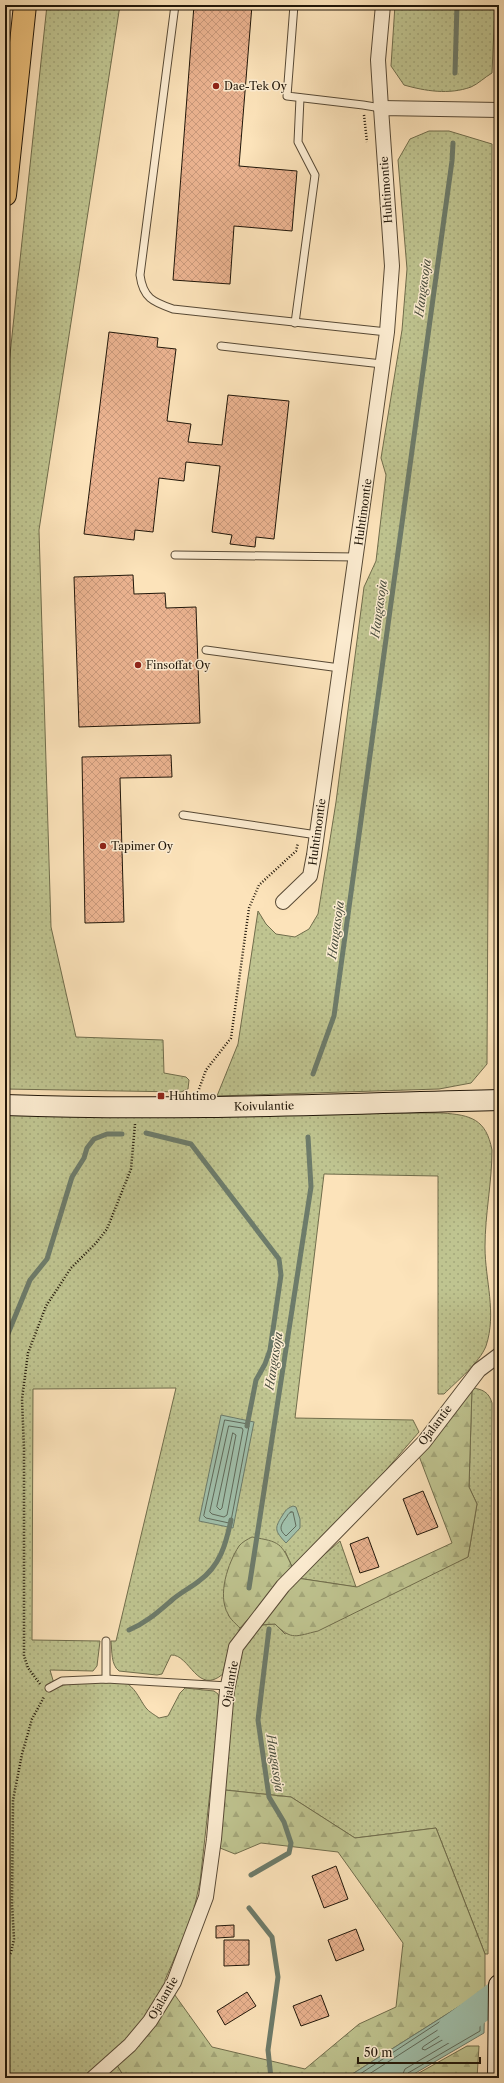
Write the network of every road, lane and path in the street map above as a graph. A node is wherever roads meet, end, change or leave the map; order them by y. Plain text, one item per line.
1 (25, 5) edge
2 (175, 5) edge
3 (294, 5) edge
4 (383, 5) edge
5 (300, 98) junction
6 (381, 108) junction
7 (499, 110) edge
8 (5, 195) edge
9 (295, 323) junction
10 (387, 332) junction
11 (221, 346) dead end
12 (382, 364) junction
13 (174, 555) dead end
14 (357, 557) junction
15 (206, 650) dead end
16 (340, 668) junction
17 (183, 815) dead end
18 (317, 835) junction
19 (283, 902) dead end
20 (499, 1100) edge
21 (5, 1105) edge
22 (134, 1126) dead end
23 (499, 1356) edge
24 (106, 1641) dead end
25 (106, 1679) junction
26 (228, 1686) junction
27 (49, 1688) junction
28 (5, 1961) edge
29 (499, 1985) edge
30 (498, 2039) edge
31 (93, 2078) edge
32 (498, 2078) edge

1 - 8 highway
2 - 9 lane
3 - 5 lane
4 - 6 street, Huhtimontie
5 - 6 lane
5 - 9 lane
6 - 7 street
6 - 10 street, Huhtimontie
9 - 10 lane
10 - 12 street, Huhtimontie
11 - 12 lane
12 - 14 street, Huhtimontie
13 - 14 lane
14 - 16 street, Huhtimontie
15 - 16 lane
16 - 18 street, Huhtimontie
17 - 18 lane
18 - 19 street, Huhtimontie
20 - 21 street, Koivulantie
22 - 27 path
23 - 26 street, Ojalantie
24 - 25 lane
25 - 26 lane
25 - 27 lane
26 - 31 street, Ojalantie
27 - 28 path
29 - 30 street
30 - 32 street

